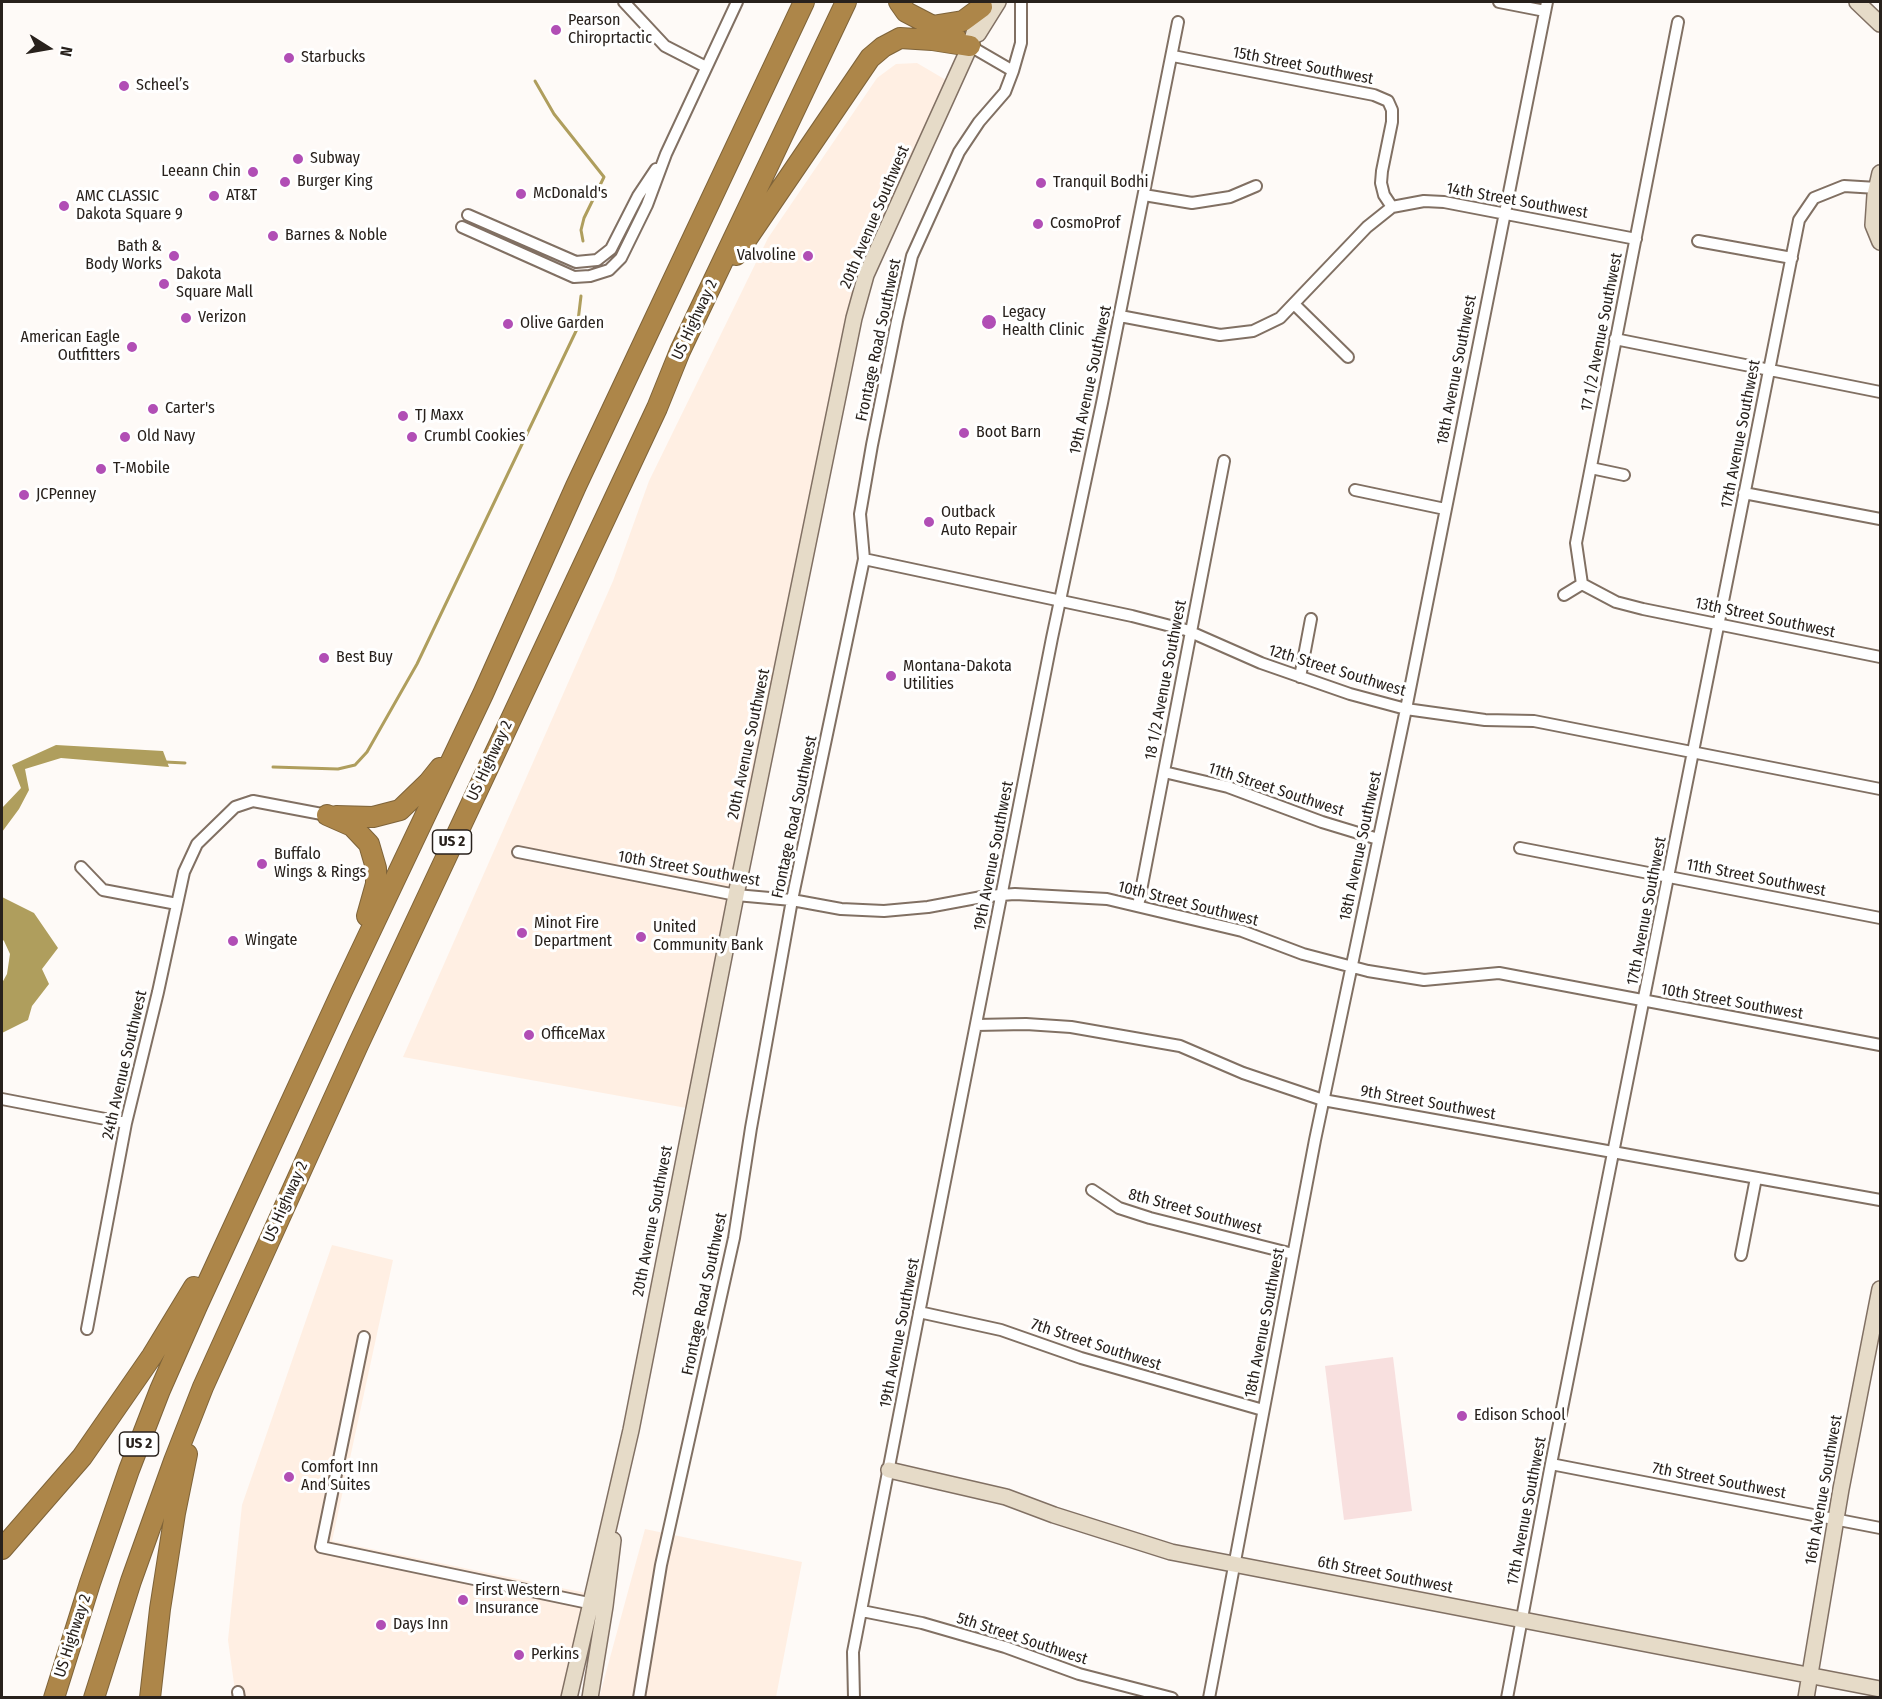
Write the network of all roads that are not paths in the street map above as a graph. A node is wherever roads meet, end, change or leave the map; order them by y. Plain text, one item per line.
1 (624, 2) edge
2 (737, 2) edge
3 (804, 2) edge
4 (846, 2) edge
5 (899, 2) edge
6 (1021, 2) edge
7 (1499, 2) edge
8 (1857, 2) edge
9 (988, 3) edge
10 (1546, 6) edge
11 (1178, 22) dead end
12 (1678, 22) dead end
13 (1881, 24) edge
14 (932, 26) junction
15 (970, 46) junction
16 (1173, 56) junction
17 (706, 67) junction
18 (1013, 71) junction
19 (666, 154) junction
20 (1879, 181) edge
21 (1256, 186) dead end
22 (1144, 195) junction
23 (1392, 207) junction
24 (1503, 213) junction
25 (468, 215) dead end
26 (462, 227) dead end
27 (1636, 239) junction
28 (1698, 241) dead end
29 (1881, 242) edge
30 (1792, 258) junction
31 (1294, 304) junction
32 (1120, 316) junction
33 (1615, 339) junction
34 (680, 351) junction
35 (1348, 357) dead end
36 (1769, 370) junction
37 (1881, 392) edge
38 (1224, 461) dead end
39 (1591, 468) junction
40 (1624, 475) dead end
41 (1355, 490) dead end
42 (1744, 493) junction
43 (1444, 509) junction
44 (1881, 519) edge
45 (864, 559) junction
46 (1582, 584) junction
47 (1564, 594) dead end
48 (1060, 600) junction
49 (1311, 619) dead end
50 (1719, 623) junction
51 (1191, 633) junction
52 (1881, 657) edge
53 (1300, 677) junction
54 (1406, 709) junction
55 (460, 742) junction
56 (1693, 752) junction
57 (1164, 772) junction
58 (1881, 789) edge
59 (327, 815) junction
60 (1378, 839) junction
61 (1520, 848) dead end
62 (518, 852) dead end
63 (81, 867) dead end
64 (1669, 876) junction
65 (736, 895) junction
66 (1001, 895) junction
67 (792, 900) junction
68 (177, 904) junction
69 (1138, 906) junction
70 (1881, 918) edge
71 (1351, 967) junction
72 (342, 991) junction
73 (1645, 1001) junction
74 (976, 1025) junction
75 (1881, 1045) edge
76 (2, 1099) edge
77 (1323, 1100) junction
78 (126, 1123) junction
79 (1615, 1152) junction
80 (1755, 1178) junction
81 (1092, 1190) dead end
82 (246, 1200) junction
83 (1881, 1200) edge
84 (1293, 1254) junction
85 (1741, 1255) dead end
86 (1881, 1289) edge
87 (919, 1312) junction
88 (87, 1329) dead end
89 (364, 1337) dead end
90 (217, 1355) junction
91 (1263, 1410) junction
92 (1551, 1464) junction
93 (622, 1468) junction
94 (889, 1470) junction
95 (1836, 1519) junction
96 (1881, 1528) edge
97 (2, 1550) edge
98 (1234, 1563) junction
99 (590, 1604) junction
100 (605, 1606) junction
101 (862, 1611) junction
102 (1521, 1621) junction
103 (1811, 1676) junction
104 (1881, 1689) edge
105 (54, 1698) edge
106 (94, 1698) edge
107 (150, 1698) edge
108 (569, 1698) edge
109 (590, 1698) edge
110 (639, 1698) edge
111 (854, 1698) edge
112 (1172, 1698) edge
113 (1209, 1698) edge
114 (1507, 1698) edge
115 (1806, 1698) edge

1 - 17 street
2 - 17 street
3 - 55 highway, US Highway 2 / US 2
4 - 34 highway, US Highway 2 / US 2
5 - 14 highway
6 - 18 street, Frontage Road Southwest
7 - 10 street
8 - 13 street
9 - 14 highway
9 - 15 street, 20th Avenue Southwest
10 - 24 street, 18th Avenue Southwest
11 - 16 street, 19th Avenue Southwest
12 - 27 street, 17 1/2 Avenue Southwest
14 - 15 highway
15 - 18 street
15 - 34 highway
15 - 65 street, 20th Avenue Southwest
16 - 22 street, 19th Avenue Southwest
16 - 23 street, 15th Street Southwest
17 - 19 street
18 - 45 street, Frontage Road Southwest
19 - 25 street
19 - 26 street
20 - 29 street
20 - 30 street, 17th Avenue Southwest
21 - 22 street
22 - 32 street, 19th Avenue Southwest
23 - 24 street, 14th Street Southwest
23 - 31 street, 14th Street Southwest
24 - 27 street, 14th Street Southwest
24 - 43 street, 18th Avenue Southwest
27 - 33 street, 17 1/2 Avenue Southwest
28 - 30 street
30 - 36 street, 17th Avenue Southwest
31 - 32 street, 14th Street Southwest
31 - 35 street
32 - 48 street, 19th Avenue Southwest
33 - 36 street
33 - 39 street, 17 1/2 Avenue Southwest
34 - 90 highway, US Highway 2 / US 2
36 - 37 street
36 - 42 street, 17th Avenue Southwest
38 - 51 street, 18 1/2 Avenue Southwest
39 - 40 street
39 - 46 street, 17 1/2 Avenue Southwest
41 - 43 street
42 - 44 street
42 - 50 street, 17th Avenue Southwest
43 - 54 street, 18th Avenue Southwest
45 - 48 street, 12th Street Southwest
45 - 67 street, Frontage Road Southwest
46 - 47 street
46 - 50 street, 13th Street Southwest
48 - 51 street, 12th Street Southwest
48 - 66 street, 19th Avenue Southwest
49 - 53 street
50 - 52 street, 13th Street Southwest
50 - 56 street, 17th Avenue Southwest
51 - 53 street, 12th Street Southwest
51 - 57 street, 18 1/2 Avenue Southwest
53 - 54 street, 12th Street Southwest
54 - 56 street, 12th Street Southwest
54 - 60 street, 18th Avenue Southwest
55 - 59 highway
55 - 72 highway, US Highway 2 / US 2
56 - 58 street, 12th Street Southwest
56 - 64 street, 17th Avenue Southwest
57 - 60 street, 11th Street Southwest
57 - 69 street, 18 1/2 Avenue Southwest
59 - 68 street, 24th Avenue Southwest
59 - 72 highway
60 - 71 street, 18th Avenue Southwest
61 - 64 street, 11th Street Southwest
62 - 65 street, 10th Street Southwest
63 - 68 street
64 - 70 street, 11th Street Southwest
64 - 73 street, 17th Avenue Southwest
65 - 67 street, 10th Street Southwest
65 - 93 street, 20th Avenue Southwest
66 - 67 street, 10th Street Southwest
66 - 69 street, 10th Street Southwest
66 - 74 street, 19th Avenue Southwest
67 - 110 street, Frontage Road Southwest
68 - 78 street, 24th Avenue Southwest
69 - 71 street, 10th Street Southwest
71 - 73 street, 10th Street Southwest
71 - 77 street, 18th Avenue Southwest
72 - 82 highway, US Highway 2 / US 2
73 - 75 street, 10th Street Southwest
73 - 79 street, 17th Avenue Southwest
74 - 77 street, 9th Street Southwest
74 - 87 street, 19th Avenue Southwest
76 - 78 street
77 - 79 street, 9th Street Southwest
77 - 84 street, 18th Avenue Southwest
78 - 88 street, 24th Avenue Southwest
79 - 80 street, 9th Street Southwest
79 - 92 street, 17th Avenue Southwest
80 - 83 street, 9th Street Southwest
80 - 85 street
81 - 84 street, 8th Street Southwest
82 - 97 highway
82 - 105 highway, US Highway 2 / US 2
84 - 91 street, 18th Avenue Southwest
86 - 95 street, 16th Avenue Southwest
87 - 91 street, 7th Street Southwest
87 - 94 street, 19th Avenue Southwest
89 - 99 street
90 - 106 highway, US Highway 2 / US 2
90 - 107 highway
91 - 98 street, 18th Avenue Southwest
92 - 95 street, 7th Street Southwest
92 - 102 street, 17th Avenue Southwest
93 - 99 street, 20th Avenue Southwest
93 - 100 street, 20th Avenue Southwest
94 - 98 street, 6th Street Southwest
94 - 101 street, 19th Avenue Southwest
95 - 96 street, 7th Street Southwest
95 - 103 street, 16th Avenue Southwest
98 - 102 street, 6th Street Southwest
98 - 113 street, 18th Avenue Southwest
99 - 100 street
99 - 108 street, 20th Avenue Southwest
100 - 109 street, 20th Avenue Southwest
101 - 111 street, 19th Avenue Southwest
101 - 112 street, 5th Street Southwest
102 - 103 street, 6th Street Southwest
102 - 114 street, 17th Avenue Southwest
103 - 104 street, 6th Street Southwest
103 - 115 street, 16th Avenue Southwest

